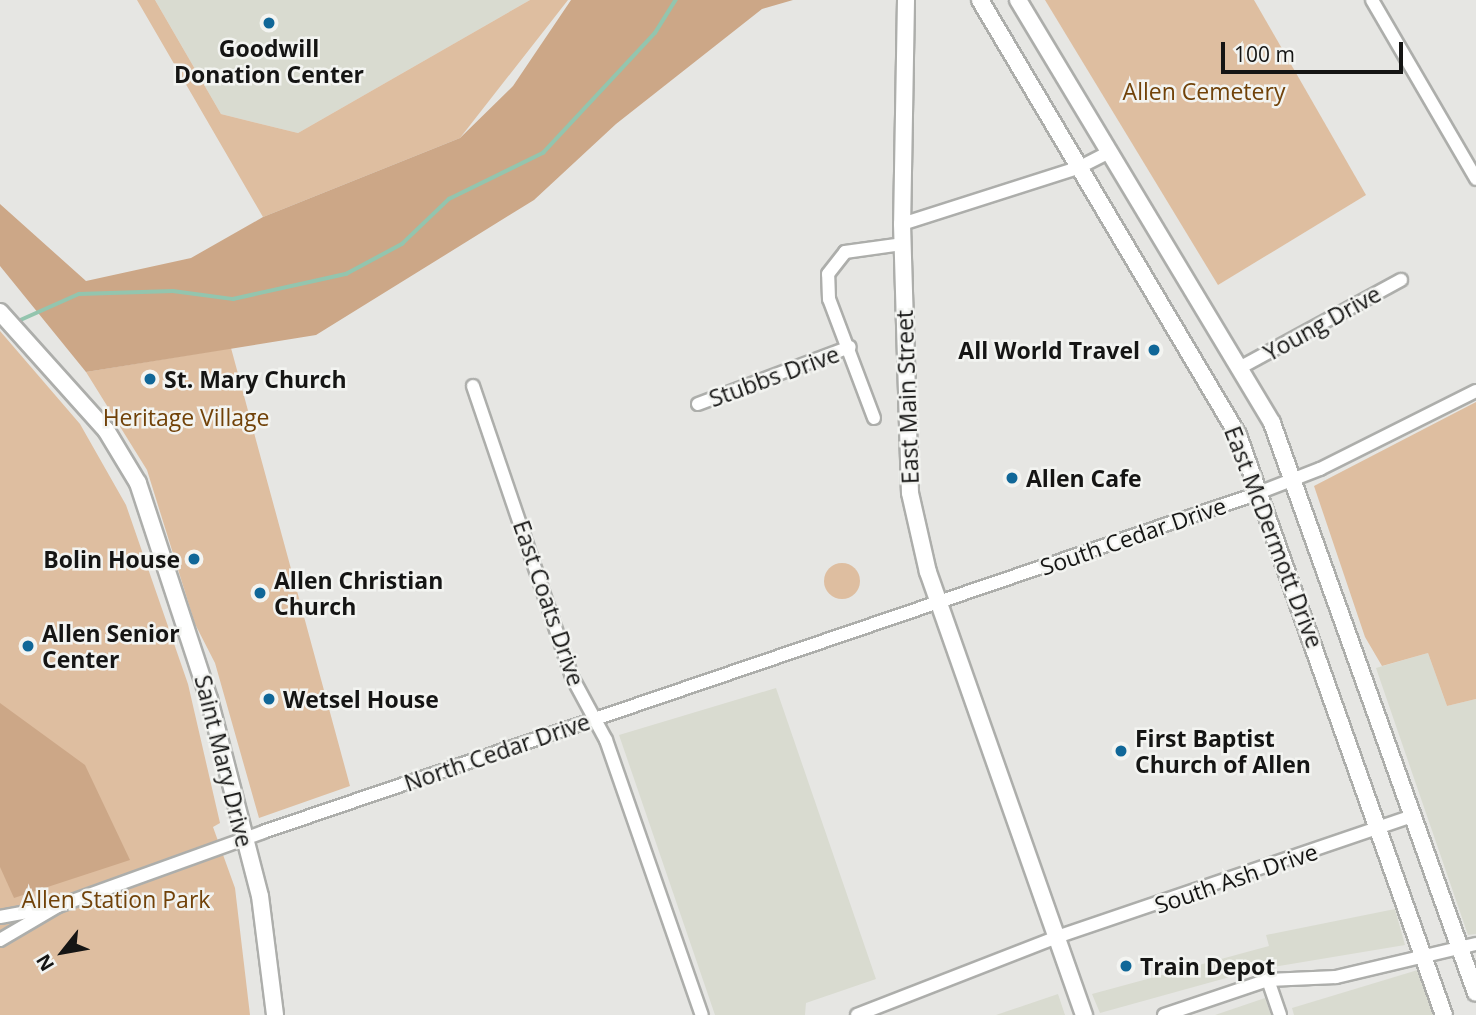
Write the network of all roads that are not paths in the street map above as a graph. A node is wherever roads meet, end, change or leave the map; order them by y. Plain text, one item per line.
1 (906, 0) edge
2 (980, 0) edge
3 (1018, 0) edge
4 (1371, 0) edge
5 (1110, 152) junction
6 (1078, 168) junction
7 (1476, 179) edge
8 (902, 224) junction
9 (903, 244) junction
10 (1401, 280) dead end
11 (0, 312) edge
12 (850, 347) junction
13 (1243, 366) junction
14 (473, 386) dead end
15 (1476, 391) edge
16 (698, 404) dead end
17 (874, 418) dead end
18 (1293, 479) junction
19 (1261, 492) junction
20 (938, 603) junction
21 (593, 719) junction
22 (1413, 816) junction
23 (1380, 828) junction
24 (244, 839) junction
25 (58, 906) junction
26 (0, 916) edge
27 (1057, 937) junction
28 (0, 940) edge
29 (1469, 946) edge
30 (1425, 957) junction
31 (1268, 980) junction
32 (1476, 993) edge
33 (275, 1015) edge
34 (702, 1015) edge
35 (857, 1015) edge
36 (1084, 1015) edge
37 (1164, 1015) edge
38 (1280, 1015) edge
39 (1444, 1015) edge

1 - 8 main road, East Main Street
2 - 6 main road, East McDermott Drive
3 - 5 main road, East McDermott Drive
4 - 7 street
5 - 6 street
5 - 13 main road, East McDermott Drive
6 - 8 street
6 - 19 main road, East McDermott Drive
8 - 9 main road, East Main Street
9 - 12 street
9 - 20 main road, East Main Street
10 - 13 street, Young Drive
11 - 24 main road, Saint Mary Drive
12 - 16 street, Stubbs Drive
12 - 17 street
13 - 18 main road, East McDermott Drive
14 - 21 street, East Coats Drive
15 - 18 street, South Cedar Drive
18 - 19 street, South Cedar Drive
18 - 22 main road, East McDermott Drive
19 - 20 street, South Cedar Drive
19 - 23 main road, East McDermott Drive
20 - 21 street, North Cedar Drive
20 - 27 main road, East Main Street
21 - 24 street, North Cedar Drive
21 - 34 street, East Coats Drive
22 - 23 street, South Ash Drive
22 - 29 main road, East McDermott Drive
23 - 27 street, South Ash Drive
23 - 30 main road, East McDermott Drive
24 - 25 street, North Cedar Drive
24 - 33 main road, Saint Mary Drive
25 - 26 street, North Cedar Drive
25 - 28 street, North Cedar Drive
27 - 35 street, South Ash Drive
27 - 36 main road, East Main Street
29 - 30 street
29 - 32 main road, East McDermott Drive
30 - 31 street
30 - 39 main road, East McDermott Drive
31 - 37 street
31 - 38 street

